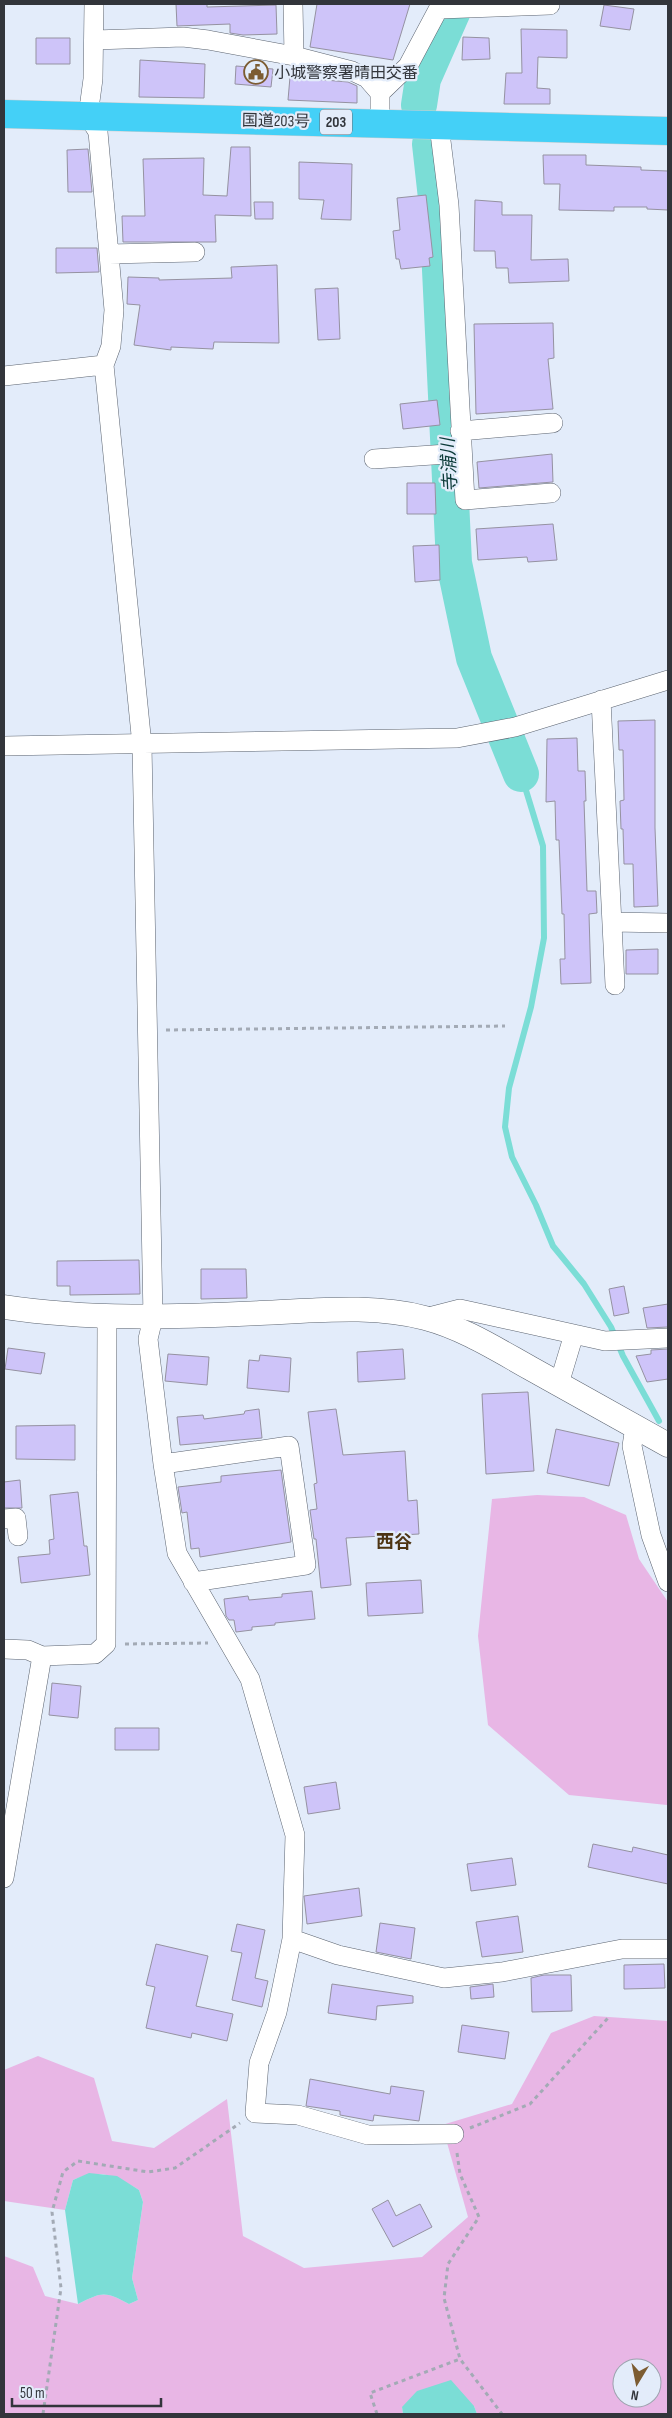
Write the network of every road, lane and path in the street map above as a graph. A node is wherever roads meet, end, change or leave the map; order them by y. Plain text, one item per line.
1 (94, 4) edge
2 (294, 4) edge
3 (550, 4) edge
4 (441, 6) edge
5 (471, 6) edge
6 (95, 40) junction
7 (294, 56) junction
8 (380, 93) junction
9 (4, 114) edge
10 (88, 116) junction
11 (380, 123) junction
12 (439, 125) junction
13 (668, 131) edge
14 (195, 252) dead end
15 (109, 254) junction
16 (104, 365) junction
17 (4, 376) edge
18 (553, 424) dead end
19 (460, 431) junction
20 (462, 453) junction
21 (374, 459) dead end
22 (551, 493) dead end
23 (668, 680) edge
24 (601, 700) junction
25 (142, 745) junction
26 (4, 746) edge
27 (612, 922) junction
28 (668, 923) edge
29 (615, 985) dead end
30 (505, 1026) dead end
31 (148, 1030) junction
32 (4, 1307) edge
33 (107, 1317) junction
34 (153, 1318) junction
35 (425, 1318) junction
36 (574, 1334) junction
37 (668, 1338) edge
38 (559, 1384) junction
39 (635, 1427) junction
40 (668, 1445) edge
41 (163, 1464) junction
42 (4, 1519) edge
43 (18, 1536) dead end
44 (193, 1582) junction
45 (668, 1582) edge
46 (229, 1643) junction
47 (106, 1644) junction
48 (4, 1649) edge
49 (42, 1656) junction
50 (4, 1878) edge
51 (292, 1939) junction
52 (668, 1949) edge
53 (608, 2018) dead end
54 (255, 2113) junction
55 (454, 2134) junction
56 (460, 2358) junction
57 (43, 2414) edge
58 (377, 2414) edge
59 (502, 2414) edge

1 - 6 street
2 - 7 street
3 - 5 street
4 - 5 street
4 - 8 street
6 - 7 street
6 - 10 street
7 - 8 street
8 - 11 street
9 - 10 highway, 国道203号 / 203
10 - 11 highway, 国道203号 / 203
10 - 15 street
11 - 12 highway, 国道203号 / 203
12 - 13 highway, 国道203号 / 203
12 - 19 street
14 - 15 street
15 - 16 street
16 - 17 street
16 - 25 street
18 - 19 street
19 - 20 street
20 - 21 street
20 - 22 street
23 - 24 street
24 - 25 street
24 - 27 street
25 - 26 street
25 - 31 street
27 - 28 street
27 - 29 street
30 - 31 path
31 - 34 street
32 - 33 street
33 - 34 street
33 - 47 street
34 - 35 street
34 - 41 street
35 - 36 street
35 - 38 street
36 - 37 street
36 - 38 street
38 - 39 street
39 - 40 street
39 - 45 street
41 - 44 street
41 - 44 street
42 - 43 street
44 - 46 street
46 - 47 path
46 - 51 street
47 - 49 street
48 - 49 street
49 - 50 street
51 - 52 street
51 - 54 street
53 - 55 path
54 - 55 street
54 - 57 path
55 - 56 path
56 - 58 path
56 - 59 path

